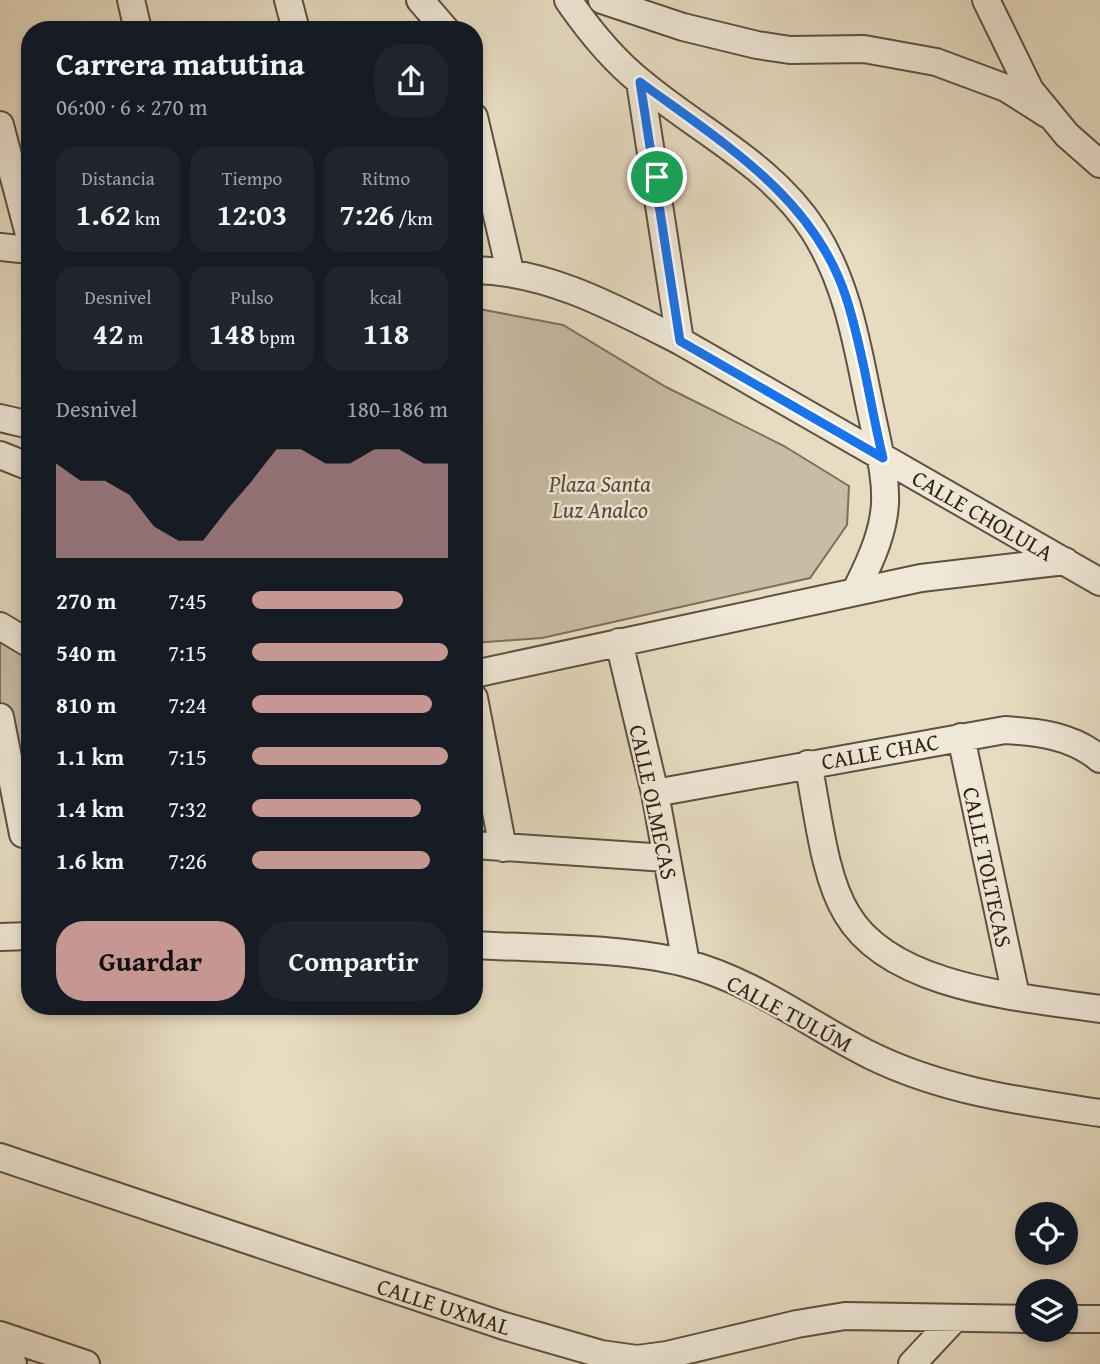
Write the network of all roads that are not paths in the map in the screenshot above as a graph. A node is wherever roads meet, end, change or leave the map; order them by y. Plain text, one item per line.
1 (131, 0) edge
2 (288, 0) edge
3 (420, 0) edge
4 (568, 0) edge
5 (603, 0) edge
6 (986, 0) edge
7 (136, 21) edge
8 (294, 21) edge
9 (438, 21) edge
10 (640, 82) junction
11 (1047, 114) junction
12 (0, 125) edge
13 (483, 158) edge
14 (1100, 164) edge
15 (21, 204) edge
16 (0, 247) edge
17 (21, 249) edge
18 (483, 271) edge
19 (510, 271) junction
20 (680, 341) junction
21 (0, 418) edge
22 (21, 423) edge
23 (0, 455) edge
24 (883, 458) junction
25 (21, 463) edge
26 (1065, 561) junction
27 (1100, 582) edge
28 (856, 590) junction
29 (0, 626) edge
30 (21, 639) edge
31 (619, 642) junction
32 (483, 672) edge
33 (0, 717) edge
34 (961, 737) junction
35 (483, 745) edge
36 (1100, 759) edge
37 (808, 764) junction
38 (655, 793) junction
39 (17, 834) edge
40 (483, 846) edge
41 (503, 848) junction
42 (666, 858) junction
43 (21, 936) edge
44 (0, 937) edge
45 (483, 946) edge
46 (686, 963) junction
47 (1016, 996) junction
48 (1100, 1009) edge
49 (1100, 1113) edge
50 (0, 1157) edge
51 (956, 1318) junction
52 (1015, 1319) edge
53 (1078, 1319) edge
54 (1100, 1319) edge
55 (0, 1335) edge
56 (0, 1342) edge
57 (13, 1364) edge
58 (86, 1364) edge
59 (912, 1364) edge

1 - 7 street
2 - 8 street
3 - 9 street
4 - 10 street
5 - 11 street
6 - 11 street
10 - 20 street
10 - 24 street
11 - 14 street
12 - 15 street
13 - 19 street
16 - 17 street
18 - 19 street, CALLE CHOLULA
19 - 20 street, CALLE CHOLULA
20 - 24 street, CALLE CHOLULA
21 - 22 street
23 - 25 street
24 - 26 street, CALLE CHOLULA
24 - 28 street
26 - 27 street
26 - 28 street, CALLE CHOLULA
28 - 31 street, CALLE CHOLULA
29 - 30 street
31 - 32 street, CALLE CHOLULA
31 - 38 street, CALLE OLMECAS
33 - 39 street
34 - 36 street, CALLE CHAC
34 - 37 street, CALLE CHAC
34 - 47 street, CALLE TOLTECAS
35 - 41 street
37 - 38 street, CALLE CHAC
37 - 47 street
38 - 42 street, CALLE OLMECAS
40 - 41 street
41 - 42 street
42 - 46 street, CALLE OLMECAS
43 - 44 street
45 - 46 street, CALLE TULÚM
46 - 49 street, CALLE TULÚM
47 - 48 street
50 - 51 street, CALLE UXMAL
51 - 52 street, CALLE UXMAL
51 - 59 street
53 - 54 street
55 - 58 street
56 - 57 street

